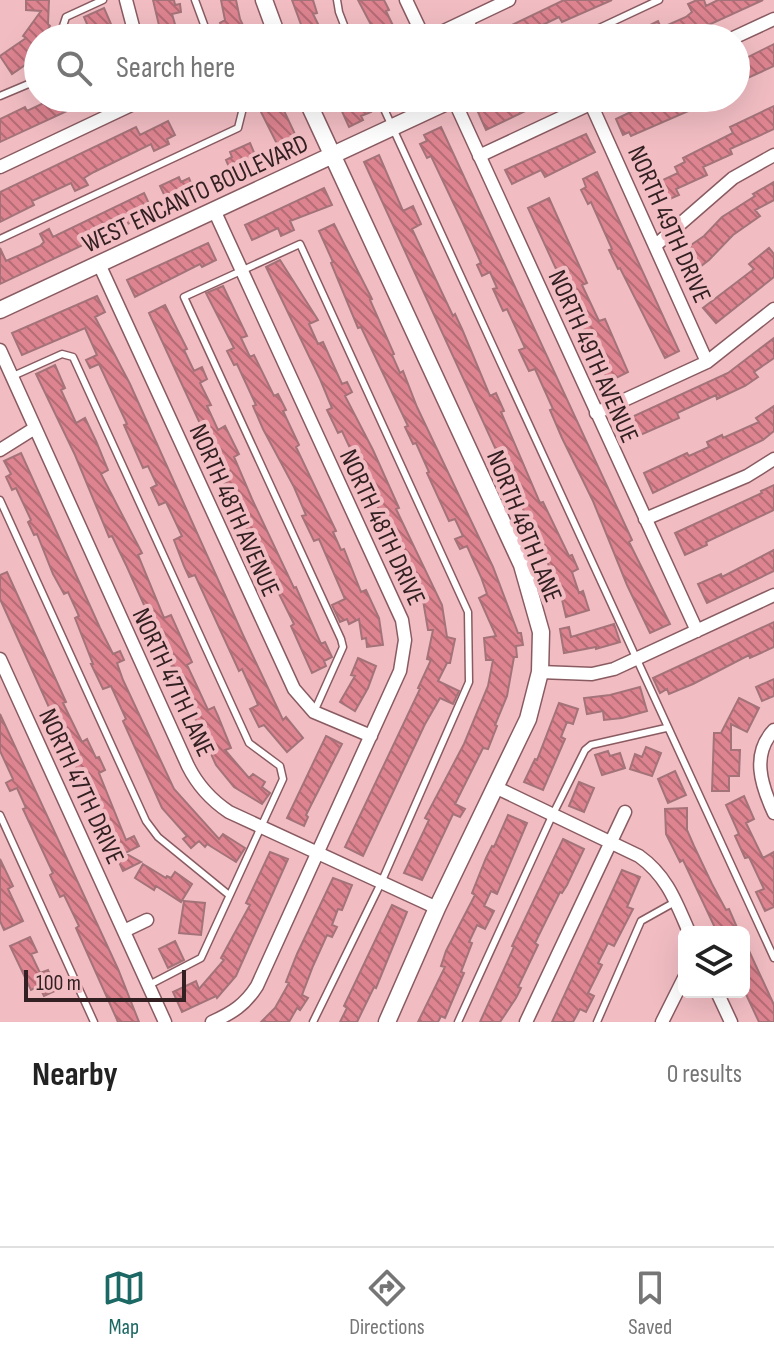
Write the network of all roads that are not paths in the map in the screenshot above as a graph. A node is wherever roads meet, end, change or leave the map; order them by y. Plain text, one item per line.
1 (103, 0) edge
2 (126, 0) edge
3 (195, 0) edge
4 (264, 0) edge
5 (337, 0) edge
6 (406, 0) edge
7 (509, 0) edge
8 (659, 0) edge
9 (470, 18) junction
10 (774, 19) edge
11 (64, 24) edge
12 (132, 24) edge
13 (204, 24) edge
14 (273, 24) edge
15 (344, 24) edge
16 (419, 24) edge
17 (457, 24) edge
18 (473, 24) edge
19 (608, 24) edge
20 (750, 30) edge
21 (24, 86) edge
22 (0, 96) edge
23 (116, 112) edge
24 (242, 112) edge
25 (312, 112) edge
26 (386, 112) edge
27 (424, 112) edge
28 (459, 112) edge
29 (574, 112) edge
30 (595, 112) edge
31 (394, 126) junction
32 (332, 155) junction
33 (774, 155) edge
34 (479, 156) junction
35 (0, 167) edge
36 (214, 210) junction
37 (0, 239) edge
38 (656, 245) junction
39 (99, 264) junction
40 (241, 271) junction
41 (774, 309) edge
42 (0, 310) edge
43 (0, 350) edge
44 (707, 362) junction
45 (12, 377) junction
46 (596, 413) junction
47 (35, 428) junction
48 (0, 450) edge
49 (774, 459) edge
50 (0, 500) edge
51 (645, 519) junction
52 (774, 595) edge
53 (697, 631) junction
54 (0, 659) edge
55 (636, 660) junction
56 (540, 672) junction
57 (314, 712) junction
58 (666, 728) junction
59 (774, 730) edge
60 (371, 736) junction
61 (495, 787) junction
62 (625, 812) dead end
63 (774, 813) edge
64 (0, 815) edge
65 (552, 816) junction
66 (261, 827) junction
67 (611, 842) junction
68 (319, 854) junction
69 (381, 883) junction
70 (229, 895) junction
71 (676, 902) junction
72 (437, 908) junction
73 (147, 920) dead end
74 (686, 926) edge
75 (124, 931) junction
76 (774, 958) edge
77 (149, 985) junction
78 (678, 990) edge
79 (720, 998) edge
80 (94, 1022) edge
81 (165, 1022) edge
82 (212, 1022) edge
83 (313, 1022) edge
84 (387, 1022) edge
85 (458, 1022) edge
86 (526, 1022) edge
87 (597, 1022) edge
88 (662, 1022) edge
89 (731, 1022) edge

1 - 11 lane
2 - 12 street
3 - 13 lane
4 - 14 street
5 - 15 lane
6 - 16 street
7 - 9 street
8 - 19 lane
9 - 17 street
9 - 18 lane
10 - 20 street
21 - 22 lane
23 - 35 street
24 - 37 lane
25 - 32 street, NORTH 48TH LANE
26 - 31 lane
27 - 31 street, WEST ENCANTO BOULEVARD
28 - 34 street, NORTH 49TH AVENUE
29 - 34 street
30 - 38 street, NORTH 49TH DRIVE
31 - 32 street, WEST ENCANTO BOULEVARD
31 - 55 lane
32 - 36 street, WEST ENCANTO BOULEVARD
32 - 56 street, NORTH 48TH LANE
33 - 38 street
34 - 46 street, NORTH 49TH AVENUE
36 - 39 street, WEST ENCANTO BOULEVARD
36 - 40 street, NORTH 48TH DRIVE
38 - 44 street, NORTH 49TH DRIVE
39 - 42 street, WEST ENCANTO BOULEVARD
39 - 57 street, NORTH 48TH AVENUE
40 - 57 lane
40 - 60 street, NORTH 48TH DRIVE
40 - 69 lane
41 - 44 street
43 - 45 street, NORTH 47TH LANE
44 - 46 street
45 - 47 street, NORTH 47TH LANE
45 - 66 lane
46 - 51 street, NORTH 49TH AVENUE
47 - 48 street
47 - 66 street, NORTH 47TH LANE
49 - 51 street
50 - 70 lane
51 - 53 street, NORTH 49TH AVENUE
52 - 53 street
53 - 55 street
54 - 75 street, NORTH 47TH DRIVE
55 - 56 street
55 - 58 lane
56 - 61 street, NORTH 48TH LANE
57 - 60 street, NORTH 48TH AVENUE
58 - 65 lane
58 - 76 lane
59 - 63 street
60 - 68 street, NORTH 48TH DRIVE
61 - 65 street
61 - 72 street, NORTH 48TH LANE
62 - 67 street
64 - 80 lane
65 - 67 street
65 - 85 lane
66 - 68 street, NORTH 47TH LANE
66 - 70 lane
67 - 71 street
67 - 86 street
68 - 69 street, NORTH 47TH LANE
68 - 82 street, NORTH 48TH DRIVE
69 - 72 street, NORTH 47TH LANE
69 - 83 lane
70 - 77 lane
71 - 74 street
71 - 87 lane
72 - 84 street, NORTH 48TH LANE
73 - 75 street
75 - 77 street, NORTH 47TH DRIVE
77 - 81 street, NORTH 47TH DRIVE
78 - 88 street
79 - 89 street

